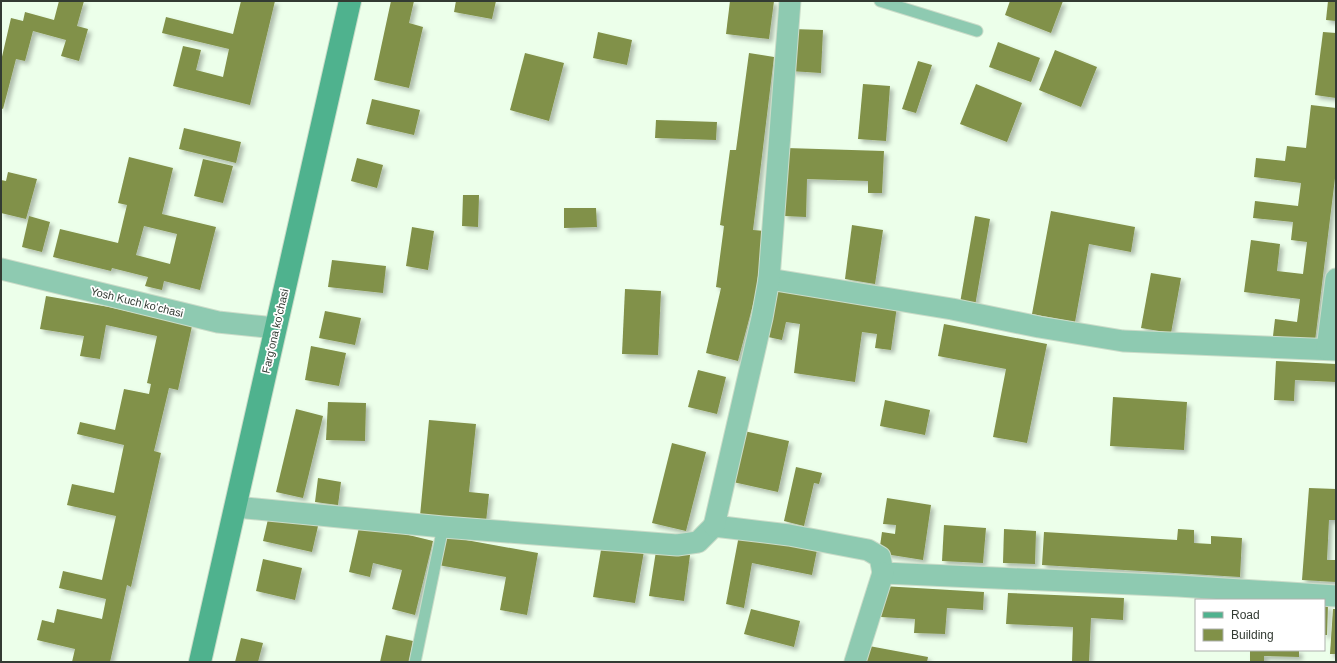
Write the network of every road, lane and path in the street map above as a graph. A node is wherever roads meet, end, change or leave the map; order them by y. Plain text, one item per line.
1 (350, 1) edge
2 (790, 1) edge
3 (880, 1) edge
4 (977, 31) dead end
5 (1, 269) edge
6 (769, 279) junction
7 (1336, 279) edge
8 (275, 328) junction
9 (1331, 350) edge
10 (236, 507) junction
11 (714, 526) junction
12 (444, 527) junction
13 (883, 573) junction
14 (1336, 596) edge
15 (200, 662) edge
16 (415, 662) edge
17 (855, 662) edge

1 - 8 street, Fargʻona koʻchasi
2 - 6 street
3 - 4 lane
5 - 8 street, Yosh Kuch koʻchasi
6 - 9 street
6 - 11 street
7 - 9 street
8 - 10 street, Fargʻona koʻchasi
10 - 12 street
10 - 15 street, Fargʻona koʻchasi
11 - 12 street
11 - 13 street
12 - 16 lane
13 - 14 street
13 - 17 street

